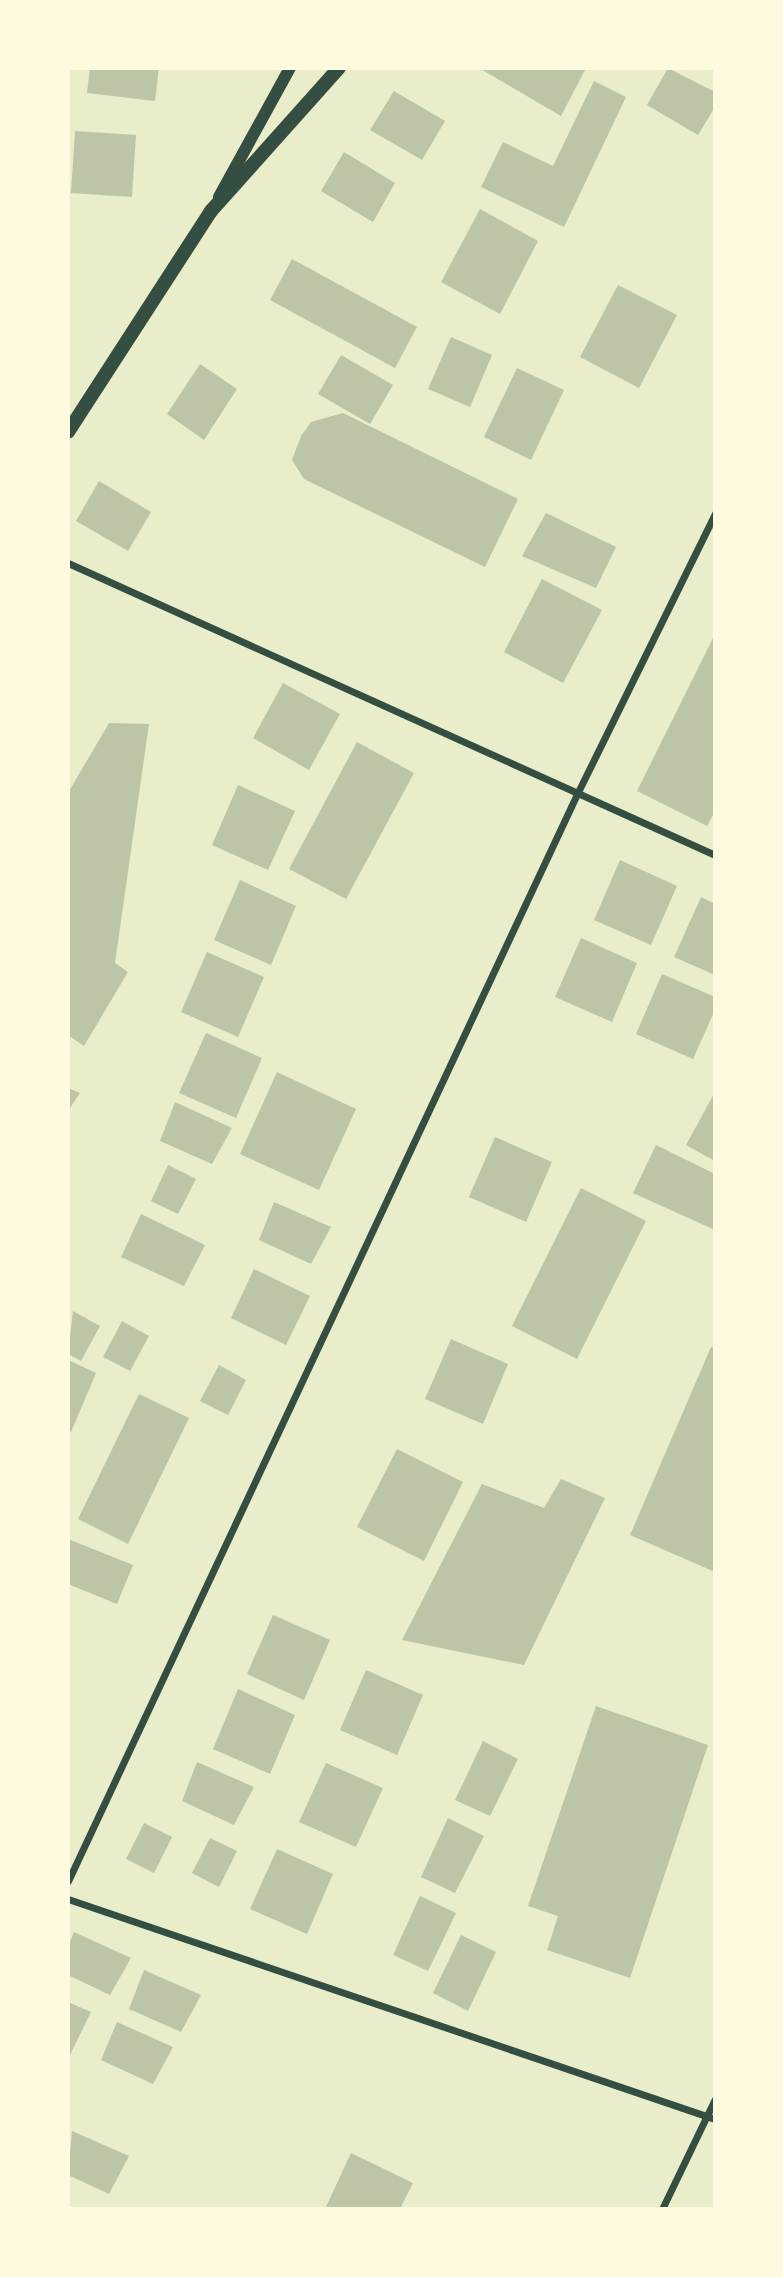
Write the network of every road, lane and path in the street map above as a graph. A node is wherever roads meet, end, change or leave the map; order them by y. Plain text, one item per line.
1 (290, 68) edge
2 (339, 68) edge
3 (211, 212) junction
4 (68, 432) edge
5 (715, 513) edge
6 (68, 563) edge
7 (577, 794) junction
8 (715, 855) edge
9 (68, 1881) edge
10 (68, 1899) edge
11 (715, 2099) edge
12 (711, 2118) edge
13 (662, 2209) edge

1 - 3 street
2 - 3 main road
3 - 4 main road
5 - 7 street
6 - 7 street
7 - 8 street
7 - 9 street
10 - 12 street
11 - 12 street
12 - 13 street

